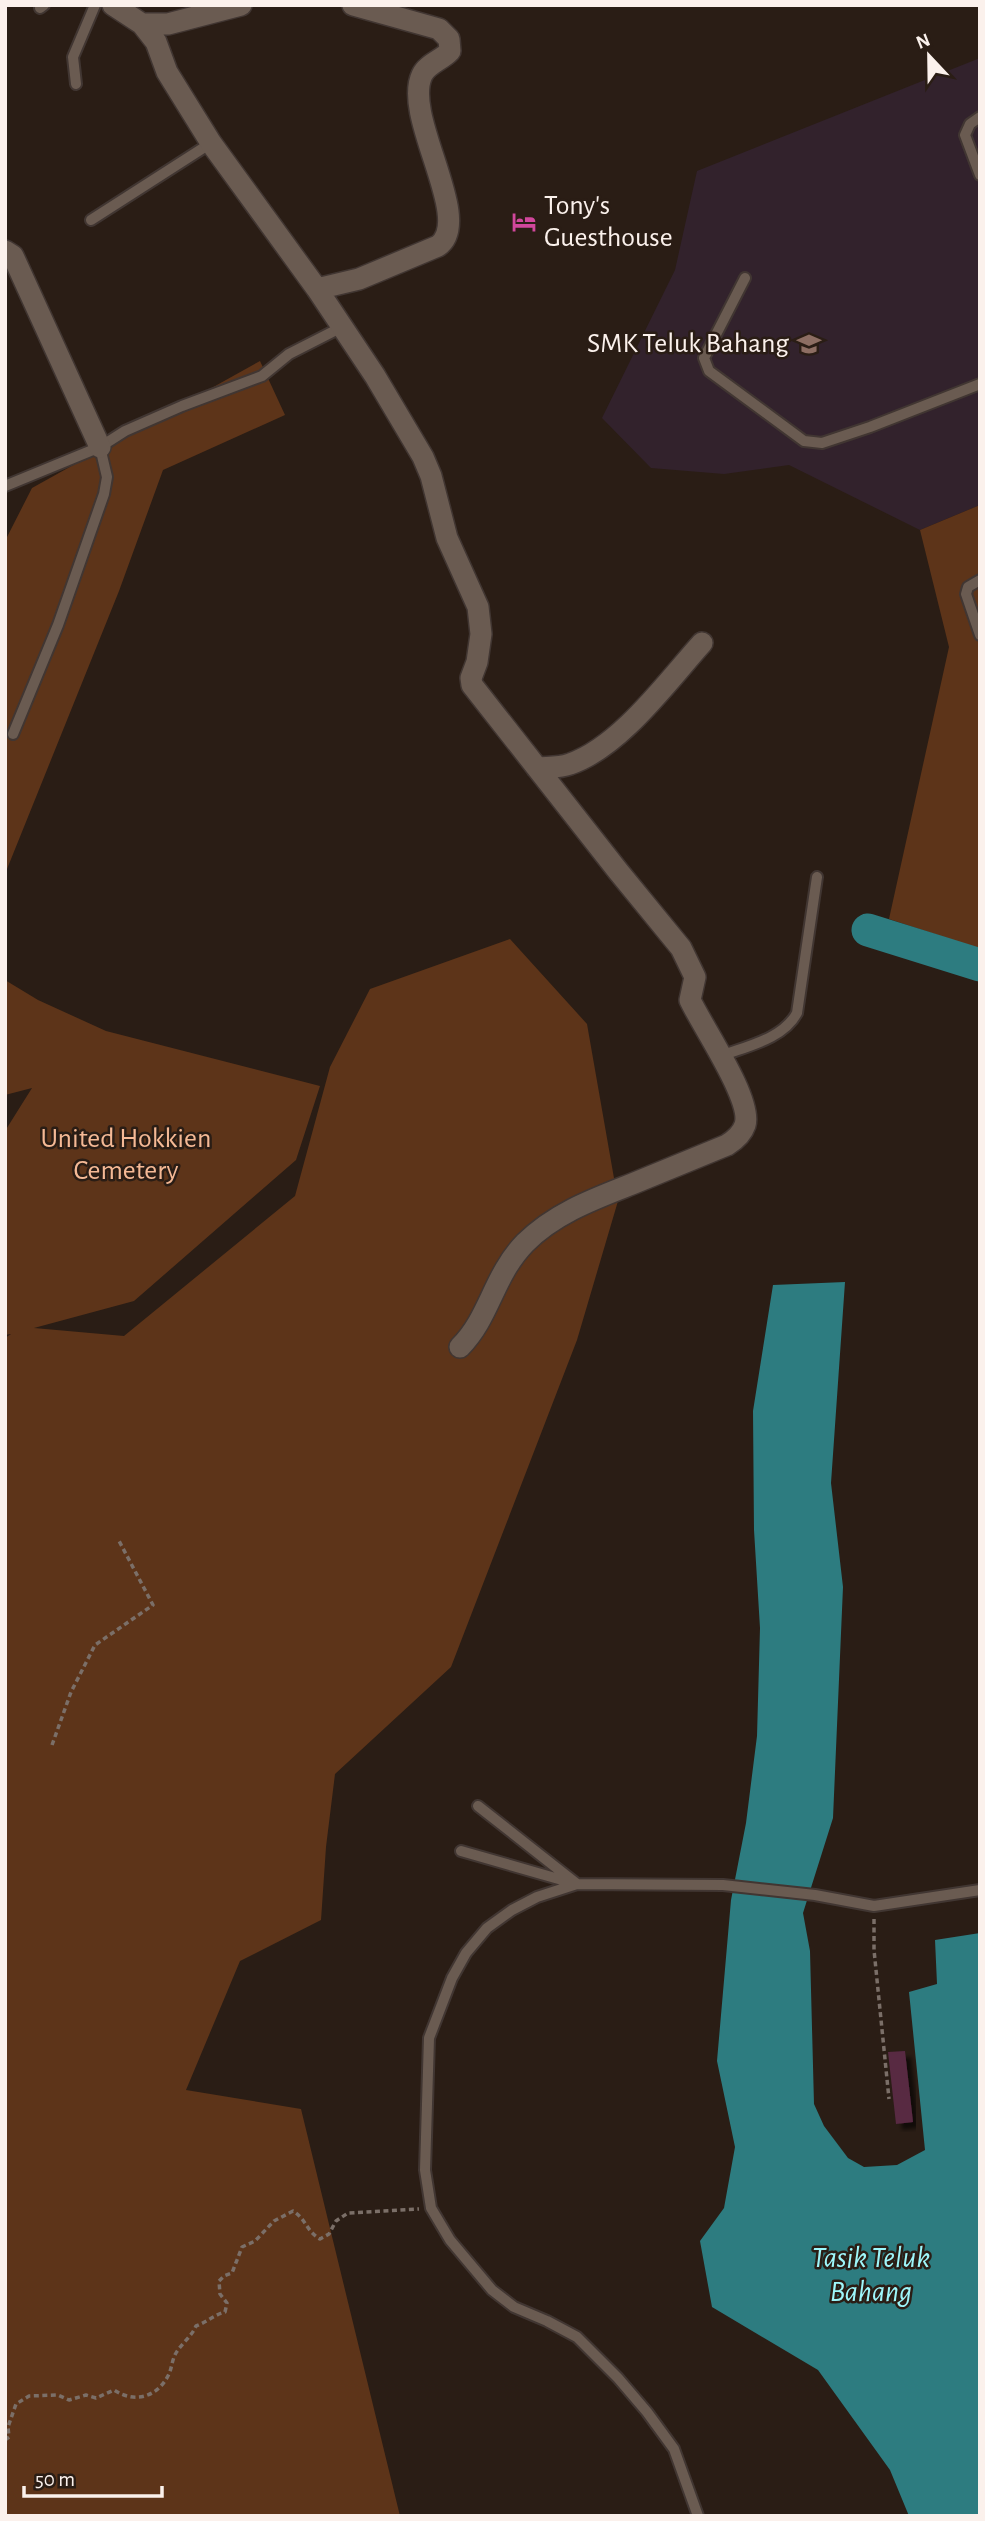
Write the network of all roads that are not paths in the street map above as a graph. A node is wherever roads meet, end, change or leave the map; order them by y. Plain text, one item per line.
1 (95, 5) edge
2 (114, 5) edge
3 (241, 5) edge
4 (353, 5) edge
5 (142, 24) junction
6 (76, 84) dead end
7 (980, 117) edge
8 (211, 143) junction
9 (980, 175) edge
10 (91, 220) dead end
11 (5, 251) edge
12 (745, 278) dead end
13 (317, 289) junction
14 (342, 327) junction
15 (980, 384) edge
16 (100, 447) junction
17 (5, 486) edge
18 (980, 580) edge
19 (980, 635) edge
20 (702, 642) dead end
21 (13, 734) dead end
22 (537, 768) junction
23 (817, 877) dead end
24 (721, 1056) junction
25 (460, 1347) dead end
26 (478, 1807) dead end
27 (461, 1851) dead end
28 (577, 1884) junction
29 (980, 1890) edge
30 (698, 2516) edge

1 - 6 lane
2 - 5 street
3 - 5 street
4 - 13 street
5 - 8 street
7 - 9 lane
8 - 10 lane
8 - 13 street
11 - 16 street
12 - 15 lane
13 - 14 street
14 - 16 lane
14 - 22 street
16 - 17 lane
16 - 21 lane
18 - 19 lane
20 - 22 street
22 - 24 street
23 - 24 lane
24 - 25 street
26 - 28 lane
27 - 28 lane
28 - 29 lane
28 - 30 lane

